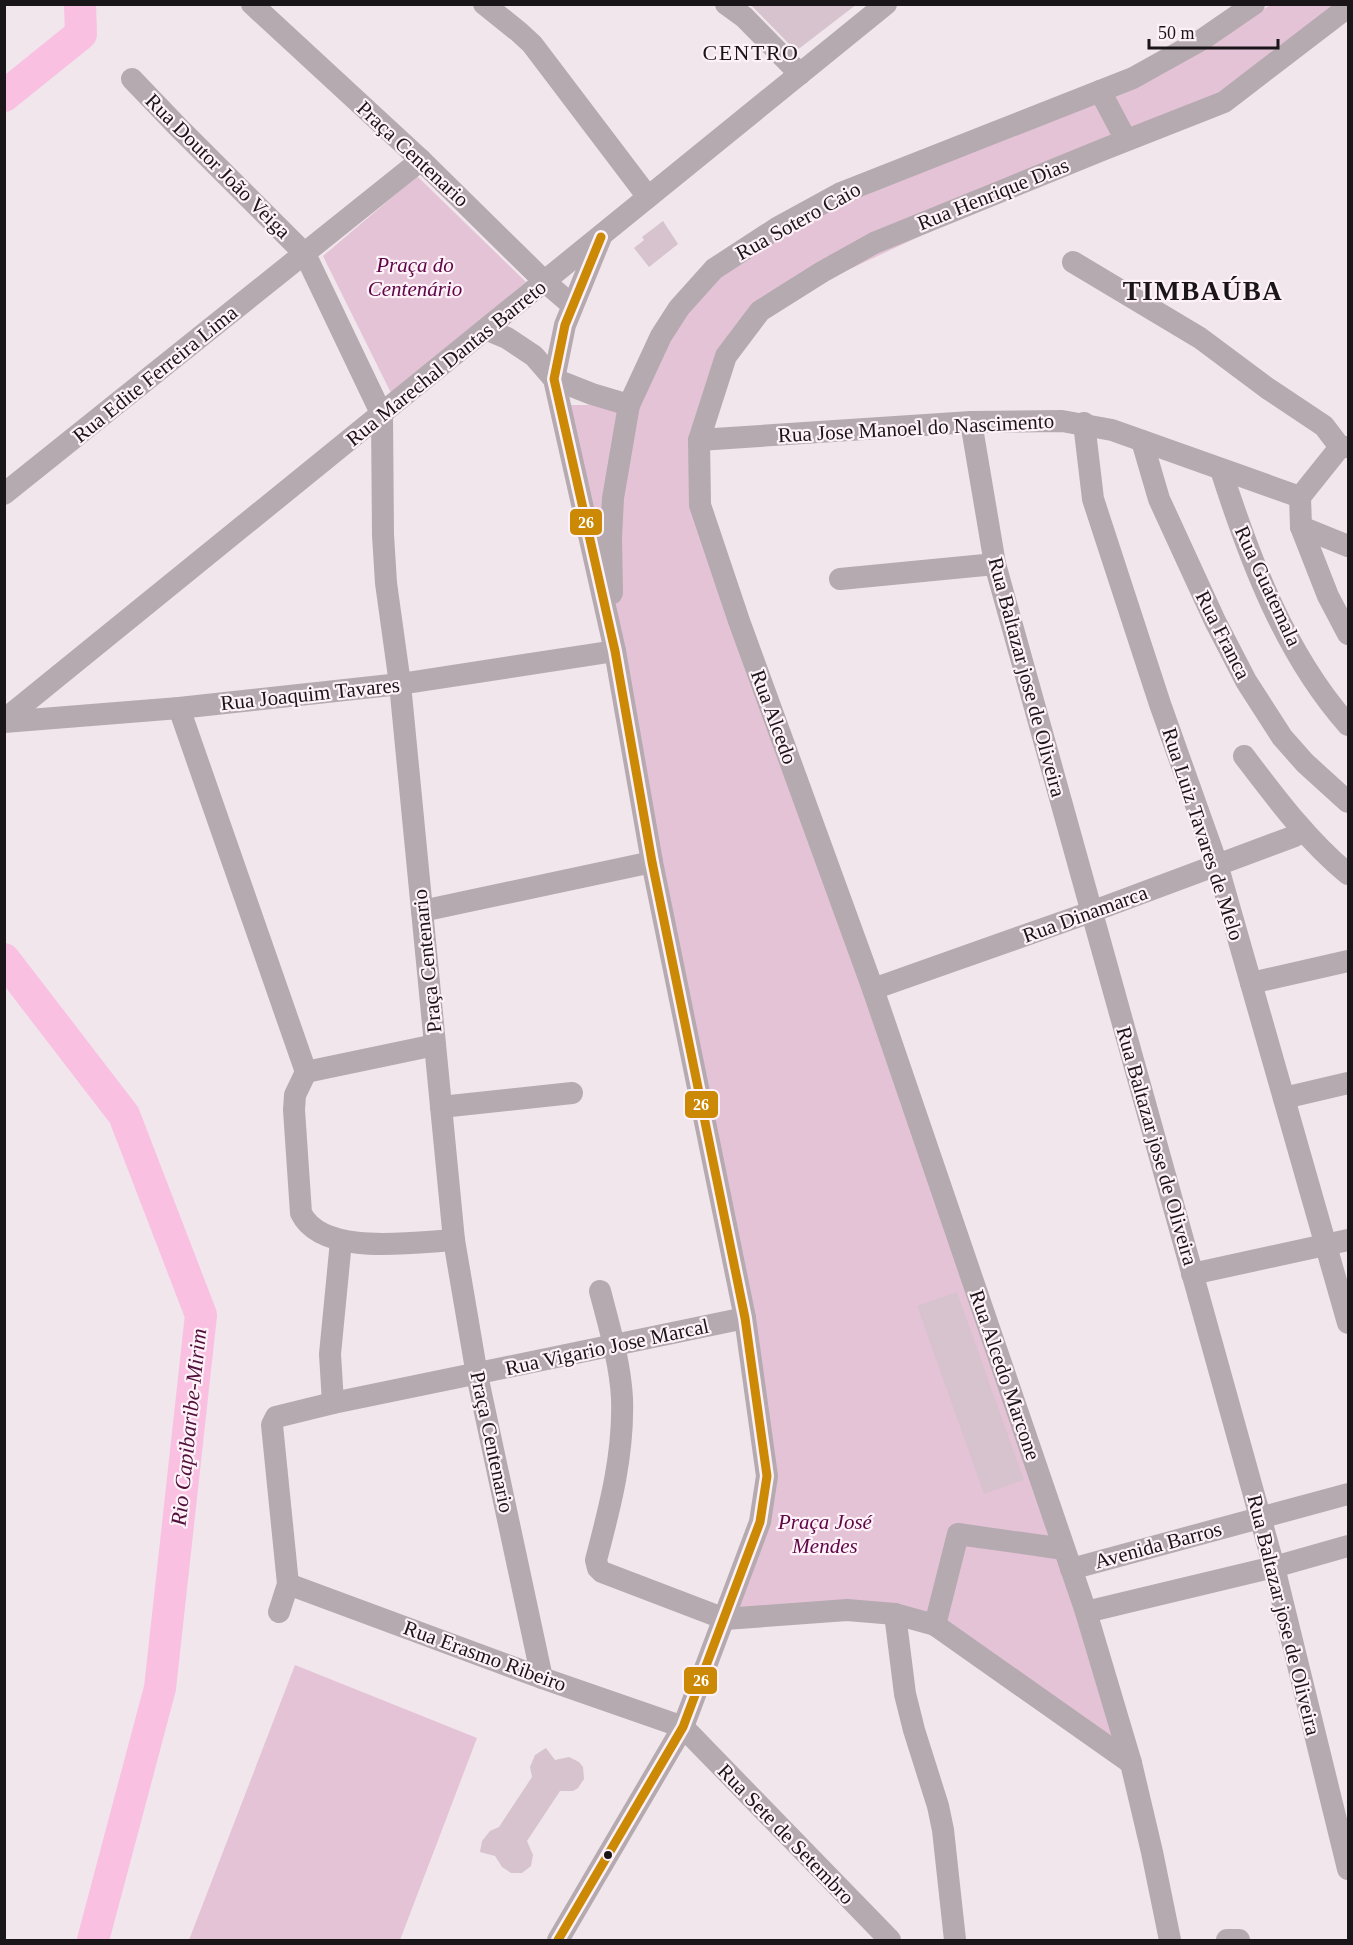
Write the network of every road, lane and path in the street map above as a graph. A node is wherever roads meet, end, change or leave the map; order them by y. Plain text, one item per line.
1 (252, 4) edge
2 (484, 4) edge
3 (726, 4) edge
4 (886, 4) edge
5 (1254, 4) edge
6 (1348, 7) edge
7 (800, 74) junction
8 (132, 79) dead end
9 (1100, 91) junction
10 (1126, 140) junction
11 (421, 160) junction
12 (648, 197) junction
13 (601, 237) junction
14 (305, 254) junction
15 (1073, 262) dead end
16 (545, 282) junction
17 (572, 305) junction
18 (488, 330) junction
19 (554, 379) junction
20 (629, 405) junction
21 (382, 415) junction
22 (971, 422) junction
23 (1084, 423) junction
24 (699, 440) junction
25 (1142, 441) junction
26 (1344, 447) edge
27 (1221, 470) junction
28 (4, 494) edge
29 (1300, 497) junction
30 (1301, 527) junction
31 (1348, 546) edge
32 (995, 564) junction
33 (840, 579) dead end
34 (1348, 634) edge
35 (615, 651) junction
36 (400, 684) junction
37 (179, 708) junction
38 (4, 721) edge
39 (1348, 725) edge
40 (1244, 756) dead end
41 (1348, 802) edge
42 (1295, 836) dead end
43 (652, 862) junction
44 (1217, 864) junction
45 (1348, 874) edge
46 (422, 911) junction
47 (1092, 912) junction
48 (1348, 961) edge
49 (1251, 983) junction
50 (873, 989) junction
51 (435, 1046) junction
52 (306, 1072) junction
53 (1348, 1083) edge
54 (572, 1093) dead end
55 (1284, 1098) junction
56 (441, 1107) junction
57 (454, 1240) junction
58 (1348, 1240) edge
59 (341, 1241) junction
60 (1326, 1245) junction
61 (1192, 1274) junction
62 (600, 1291) dead end
63 (745, 1318) junction
64 (1348, 1323) edge
65 (615, 1345) junction
66 (477, 1375) junction
67 (333, 1403) junction
68 (1348, 1494) edge
69 (1260, 1518) junction
70 (1348, 1546) edge
71 (1068, 1559) junction
72 (1274, 1567) junction
73 (288, 1584) junction
74 (279, 1612) dead end
75 (1086, 1612) junction
76 (895, 1614) junction
77 (725, 1619) junction
78 (936, 1624) junction
79 (542, 1678) junction
80 (683, 1727) junction
81 (1131, 1763) junction
82 (1342, 1819) edge
83 (1348, 1869) edge
84 (558, 1941) edge
85 (890, 1941) edge
86 (955, 1941) edge
87 (1170, 1941) edge
88 (1227, 1941) edge
89 (1239, 1941) edge

1 - 11 street, Praça Centenario
2 - 12 street
3 - 7 street
4 - 7 street, Rua Marechal Dantas Barreto
5 - 9 street, Rua Sotero Caio
6 - 10 street, Rua Henrique Dias
7 - 12 street, Rua Marechal Dantas Barreto
8 - 14 street, Rua Doutor João Veiga
9 - 10 street
9 - 20 street, Rua Sotero Caio
10 - 24 street, Rua Henrique Dias
11 - 14 street, Rua Edite Ferreira Lima
11 - 16 street, Praça Centenario
12 - 13 street, Rua Marechal Dantas Barreto
13 - 16 street, Rua Marechal Dantas Barreto
13 - 17 street
14 - 21 street, Praça Centenario
14 - 28 street, Rua Edite Ferreira Lima
15 - 26 street
16 - 17 street, Praça Centenario
16 - 18 street, Rua Marechal Dantas Barreto
17 - 19 street
18 - 19 street
18 - 21 street, Rua Marechal Dantas Barreto
19 - 20 street
19 - 35 street
20 - 35 street, Rua Sotero Caio
21 - 36 street, Praça Centenario
21 - 38 street, Rua Marechal Dantas Barreto
22 - 23 street, Rua Jose Manoel do Nascimento
22 - 24 street, Rua Jose Manoel do Nascimento
22 - 32 street, Rua Baltazar jose de Oliveira
23 - 25 street, Rua Jose Manoel do Nascimento
23 - 44 street, Rua Luiz Tavares de Melo
24 - 50 street, Rua Alcedo
25 - 27 street, Rua Jose Manoel do Nascimento
25 - 41 street, Rua Franca
26 - 29 street
27 - 29 street, Rua Jose Manoel do Nascimento
27 - 39 street, Rua Guatemala
29 - 30 street
30 - 31 street
30 - 34 street
32 - 33 street
32 - 47 street, Rua Baltazar jose de Oliveira
35 - 36 street, Rua Joaquim Tavares
35 - 43 street
36 - 37 street, Rua Joaquim Tavares
36 - 46 street, Praça Centenario
37 - 38 street, Rua Joaquim Tavares
37 - 52 street
40 - 45 street
42 - 44 street, Rua Dinamarca
43 - 46 street
43 - 63 street
44 - 47 street, Rua Dinamarca
44 - 49 street, Rua Luiz Tavares de Melo
46 - 51 street, Praça Centenario
47 - 50 street, Rua Dinamarca
47 - 61 street, Rua Baltazar jose de Oliveira
48 - 49 street
49 - 55 street, Rua Luiz Tavares de Melo
50 - 71 street, Rua Alcedo Marcone
51 - 52 street
51 - 56 street, Praça Centenario
52 - 59 street
53 - 55 street
54 - 56 street
55 - 60 street, Rua Luiz Tavares de Melo
56 - 57 street, Praça Centenario
57 - 59 street
57 - 66 street, Praça Centenario
58 - 60 street
59 - 67 street
60 - 61 street
60 - 64 street, Rua Luiz Tavares de Melo
61 - 69 street, Rua Baltazar jose de Oliveira
62 - 65 street
63 - 65 street, Rua Vigario Jose Marcal
63 - 77 street
65 - 66 street, Rua Vigario Jose Marcal
65 - 77 street
66 - 67 street, Rua Vigario Jose Marcal
66 - 79 street, Praça Centenario
67 - 73 street, Rua Vigario Jose Marcal
68 - 69 street, Avenida Barros
69 - 71 street, Avenida Barros
69 - 72 street, Rua Baltazar jose de Oliveira
70 - 72 street
71 - 75 street, Rua Alcedo Marcone
71 - 78 street
72 - 75 street
72 - 82 street, Rua Baltazar jose de Oliveira
73 - 74 street, Rua Vigario Jose Marcal
73 - 79 street, Rua Erasmo Ribeiro
75 - 81 street, Rua Alcedo Marcone
76 - 77 street
76 - 78 street
76 - 86 street
77 - 80 street
78 - 81 street
79 - 80 street, Rua Erasmo Ribeiro
80 - 84 street
80 - 85 street, Rua Sete de Setembro
81 - 87 street, Rua Alcedo Marcone
82 - 83 street, Rua Baltazar jose de Oliveira
88 - 89 street

